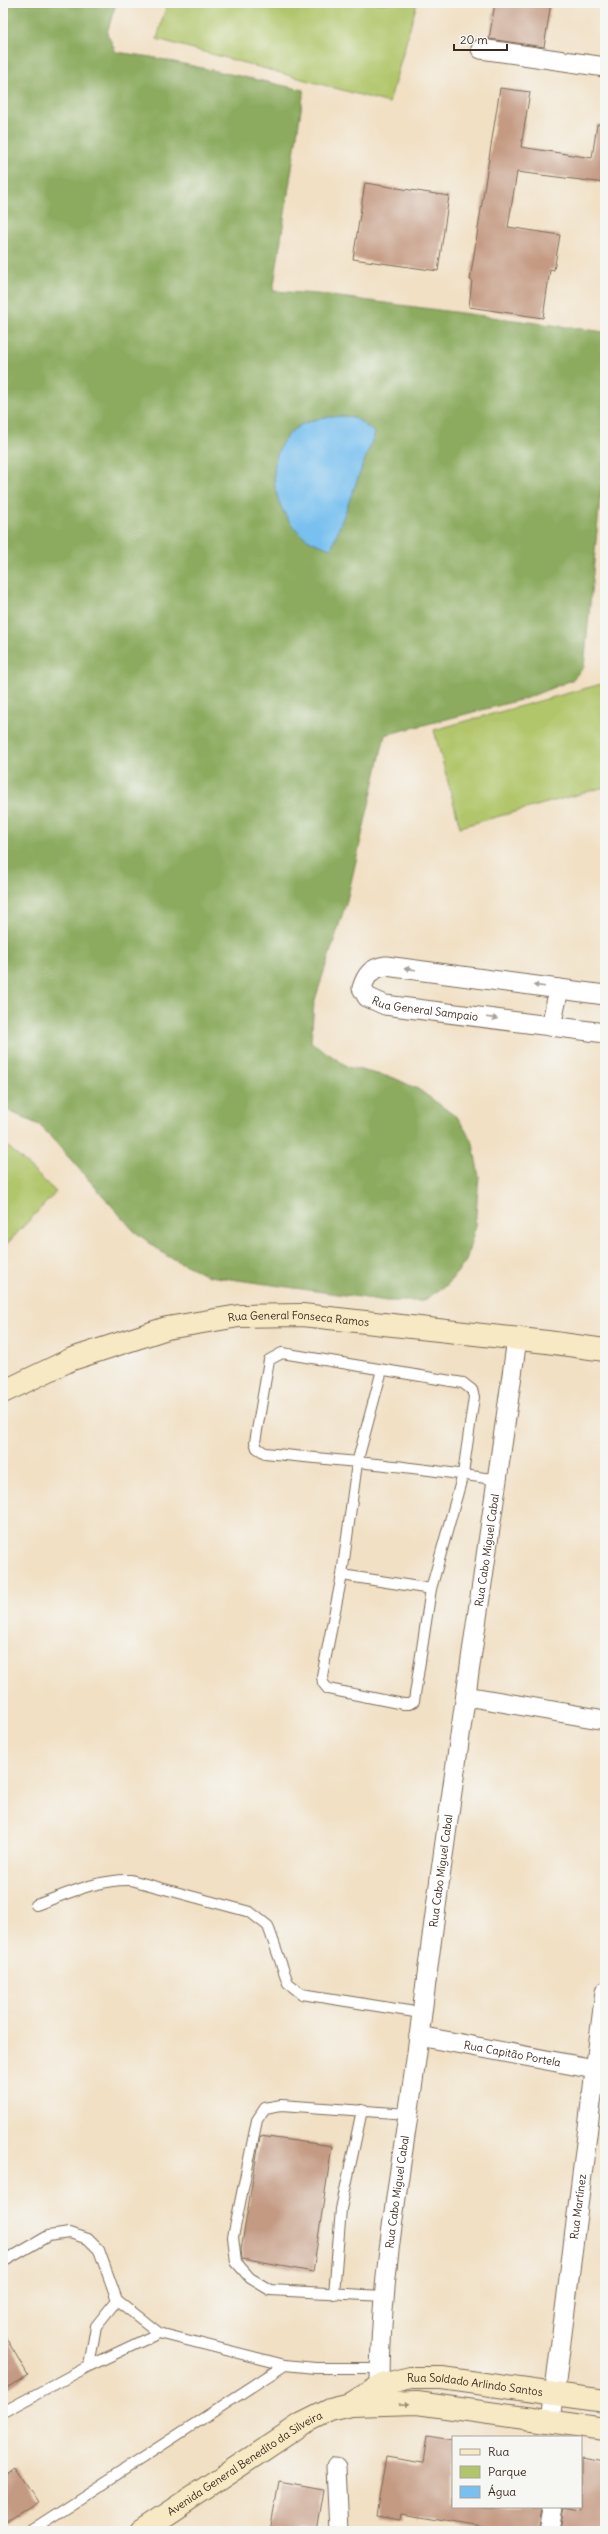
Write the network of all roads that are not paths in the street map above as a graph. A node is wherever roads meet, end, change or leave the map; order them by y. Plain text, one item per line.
1 (481, 49) dead end
2 (605, 67) edge
3 (560, 989) junction
4 (605, 995) edge
5 (551, 1026) junction
6 (605, 1033) edge
7 (517, 1339) junction
8 (605, 1350) edge
9 (382, 1370) junction
10 (3, 1392) edge
11 (357, 1463) junction
12 (462, 1474) junction
13 (497, 1480) junction
14 (342, 1575) junction
15 (431, 1589) junction
16 (466, 1696) junction
17 (605, 1720) edge
18 (36, 1905) dead end
19 (605, 1992) edge
20 (422, 2013) junction
21 (419, 2036) junction
22 (600, 2070) edge
23 (362, 2110) junction
24 (408, 2114) junction
25 (3, 2262) edge
26 (334, 2294) junction
27 (384, 2296) junction
28 (117, 2300) junction
29 (159, 2333) junction
30 (285, 2365) junction
31 (89, 2366) junction
32 (380, 2386) junction
33 (554, 2393) junction
34 (605, 2401) edge
35 (330, 2410) joint
36 (3, 2412) edge
37 (561, 2427) edge
38 (605, 2429) edge
39 (336, 2467) dead end
40 (553, 2508) edge
41 (30, 2531) edge
42 (142, 2531) edge
43 (339, 2531) edge
44 (549, 2531) edge

1 - 2 street
3 - 4 street, Rua General Sampaio
3 - 5 street
3 -> 5 street, Rua General Sampaio
5 - 6 street, Rua General Sampaio
7 - 8 main road, Rua General Fonseca Ramos
7 - 10 main road, Rua General Fonseca Ramos
7 - 13 street, Rua Cabo Miguel Cabal
9 - 11 lane
9 - 11 lane
9 - 12 lane
11 - 12 lane
11 - 14 lane
12 - 13 lane
12 - 15 lane
13 - 16 street, Rua Cabo Miguel Cabal
14 - 15 lane
14 - 15 lane
16 - 17 street
16 - 20 street, Rua Cabo Miguel Cabal
18 - 20 lane
19 - 22 street, Rua Martínez
20 - 21 street, Rua Cabo Miguel Cabal
21 - 22 street, Rua Capitão Portela
21 - 24 street, Rua Cabo Miguel Cabal
22 - 33 street, Rua Martínez
23 - 24 lane
23 - 26 lane
23 - 26 lane
24 - 27 street, Rua Cabo Miguel Cabal
25 - 28 lane
26 - 27 lane
27 - 32 street, Rua Cabo Miguel Cabal
28 - 29 lane
28 - 31 lane
29 - 30 lane
29 - 31 lane
30 - 32 lane
30 - 41 lane
31 - 36 lane
32 - 33 main road, Rua Soldado Arlindo Santos
32 - 35 main road, Rua Soldado Arlindo Santos
32 -> 37 main road, Rua Soldado Arlindo Santos
33 - 34 main road, Rua Soldado Arlindo Santos
33 - 37 street, Rua Martínez
35 - 42 main road, Avenida General Benedito da Silveira
37 - 38 main road, Rua Soldado Arlindo Santos
39 - 43 street
40 - 44 street

